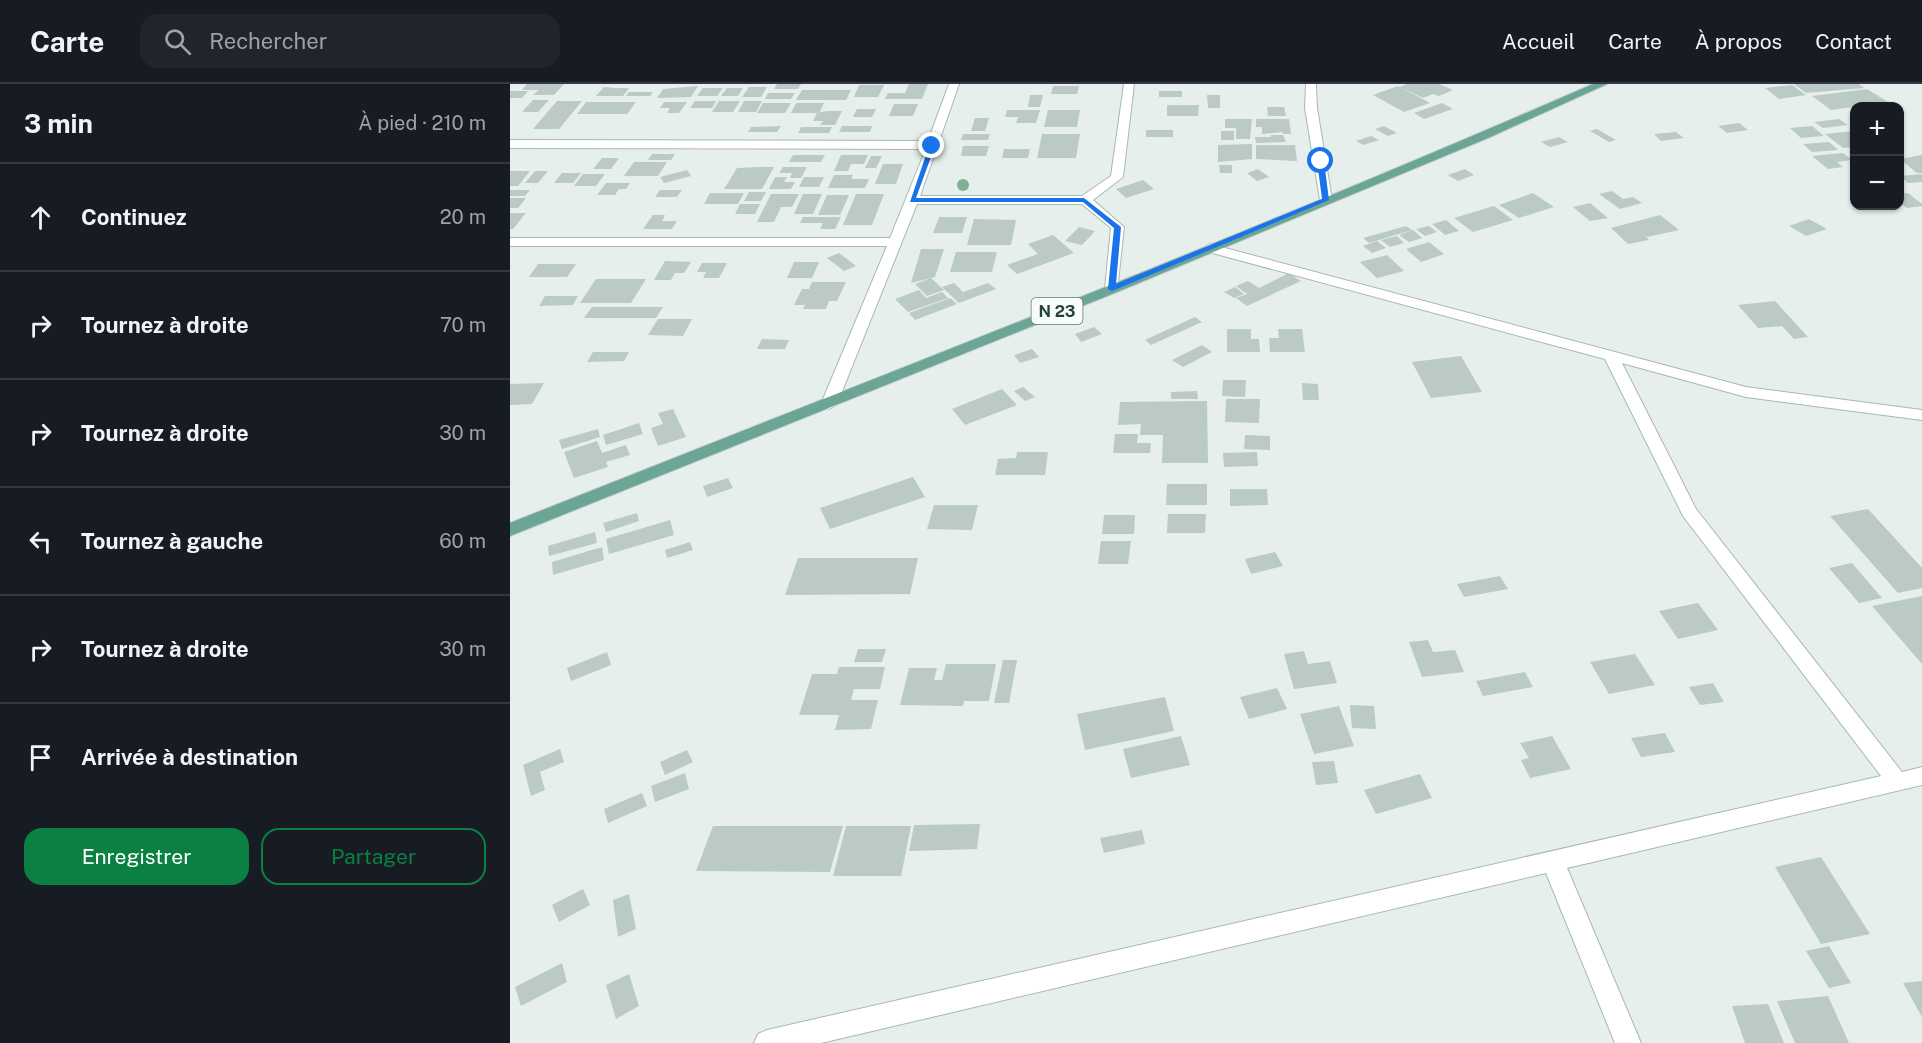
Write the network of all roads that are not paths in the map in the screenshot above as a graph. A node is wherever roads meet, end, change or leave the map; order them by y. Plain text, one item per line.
1 (954, 84) edge
2 (1129, 84) edge
3 (1311, 84) edge
4 (1602, 84) edge
5 (510, 144) edge
6 (932, 146) junction
7 (912, 200) junction
8 (1084, 200) junction
9 (1326, 200) junction
10 (510, 242) edge
11 (895, 242) junction
12 (1210, 248) junction
13 (1112, 289) junction
14 (1611, 356) junction
15 (829, 404) junction
16 (1922, 415) edge
17 (510, 530) edge
18 (1922, 776) edge
19 (1898, 782) junction
20 (1553, 862) junction
21 (767, 1043) edge
22 (1628, 1043) edge

1 - 6 street
2 - 8 street
3 - 9 street
4 - 9 main road, N 23
5 - 6 street
6 - 7 street
7 - 8 street
7 - 11 street
8 - 13 street
9 - 12 main road, N 23
10 - 11 street
11 - 15 street
12 - 13 main road, N 23
12 - 14 street
13 - 15 main road, N 23
14 - 16 street
14 - 19 street
15 - 17 main road, N 23
18 - 19 street
19 - 20 street
20 - 21 street
20 - 22 street

